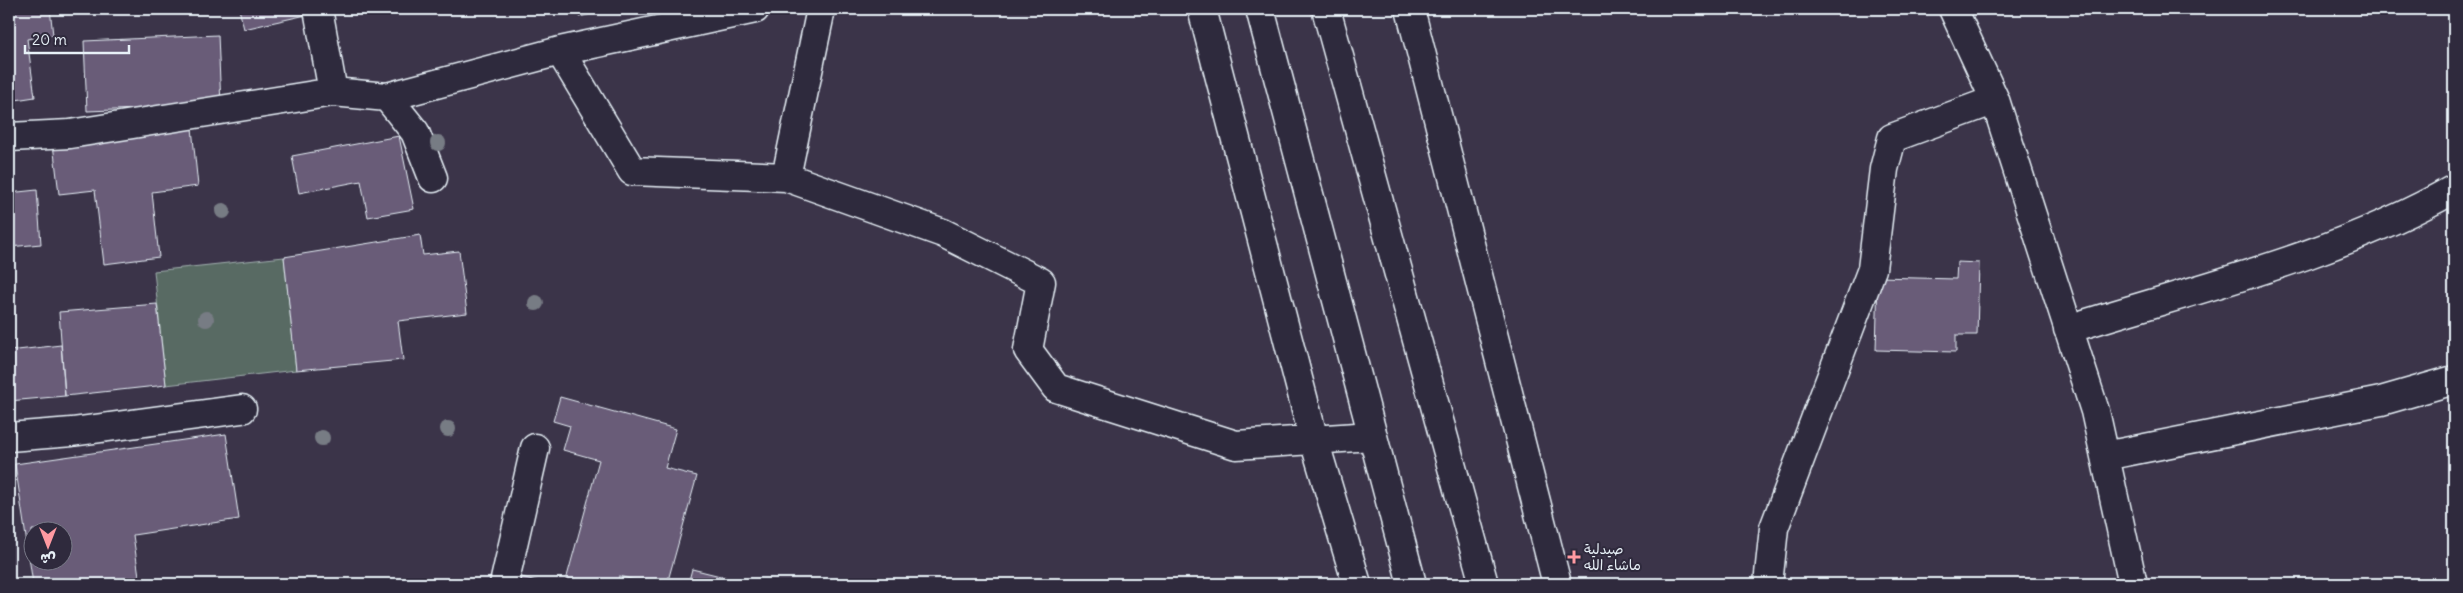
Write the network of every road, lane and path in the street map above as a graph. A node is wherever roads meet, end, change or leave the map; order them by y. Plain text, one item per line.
1 (318, 9) edge
2 (755, 9) edge
3 (821, 9) edge
4 (1202, 9) edge
5 (1260, 9) edge
6 (1326, 9) edge
7 (1410, 9) edge
8 (1953, 9) edge
9 (560, 51) junction
10 (333, 92) junction
11 (387, 97) junction
12 (1995, 100) junction
13 (9, 138) edge
14 (786, 177) junction
15 (433, 178) dead end
16 (2454, 189) edge
17 (2068, 328) junction
18 (2454, 380) edge
19 (242, 409) dead end
20 (1372, 436) junction
21 (9, 437) edge
22 (1314, 440) junction
23 (535, 448) dead end
24 (2105, 456) junction
25 (504, 584) edge
26 (1357, 584) edge
27 (1412, 584) edge
28 (1484, 584) edge
29 (1557, 584) edge
30 (1768, 584) edge
31 (2133, 584) edge

1 - 10 main road
2 - 9 main road
3 - 14 main road
4 - 22 main road
5 - 20 main road
6 - 28 main road
7 - 29 main road
8 - 12 main road
9 - 11 main road
9 - 14 main road
10 - 11 main road
10 - 13 main road
11 - 15 main road
12 - 17 main road
12 - 30 main road
14 - 22 main road
16 - 17 main road
17 - 24 main road
18 - 24 main road
19 - 21 main road
20 - 22 main road
20 - 27 main road
22 - 26 main road
23 - 25 main road
24 - 31 main road

